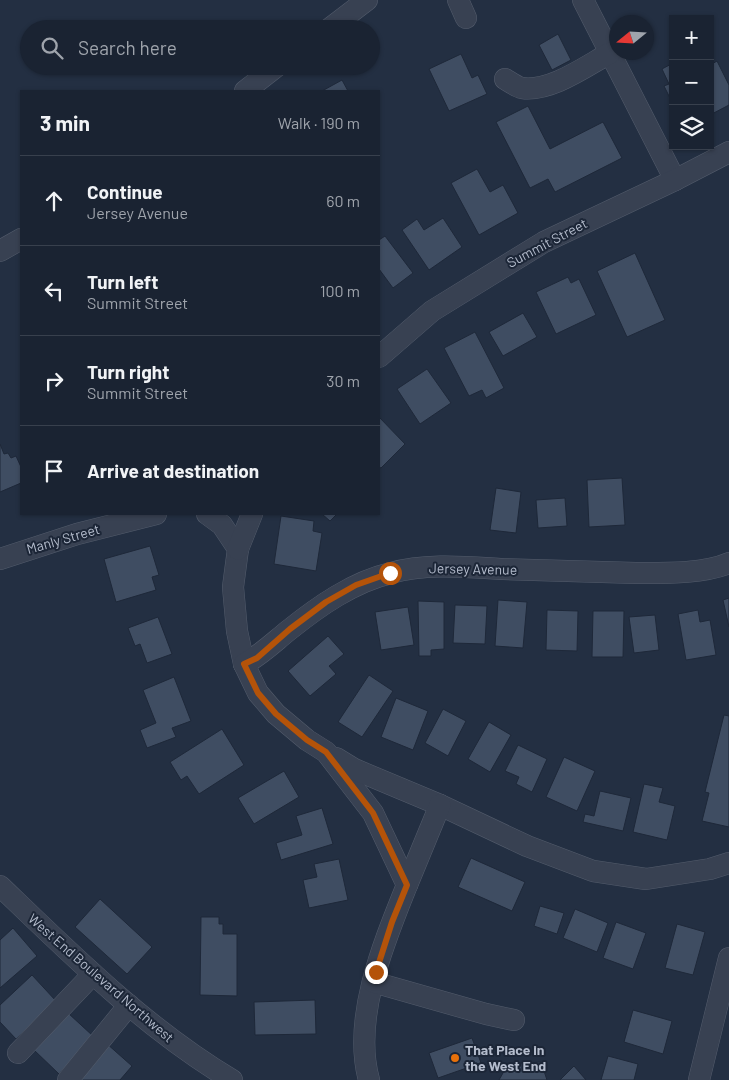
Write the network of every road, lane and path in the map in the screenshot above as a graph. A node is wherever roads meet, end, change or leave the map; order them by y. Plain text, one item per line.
1 (367, 0) edge
2 (583, 0) edge
3 (341, 20) edge
4 (609, 51) edge
5 (609, 54) edge
6 (614, 60) edge
7 (265, 75) edge
8 (504, 79) dead end
9 (246, 90) edge
10 (729, 152) edge
11 (675, 180) junction
12 (20, 240) edge
13 (0, 251) edge
14 (380, 356) edge
15 (152, 515) edge
16 (208, 515) edge
17 (252, 515) edge
18 (238, 549) junction
19 (0, 559) edge
20 (729, 563) edge
21 (244, 664) junction
22 (326, 752) junction
23 (440, 805) junction
24 (729, 863) edge
25 (407, 885) junction
26 (0, 886) edge
27 (729, 958) edge
28 (93, 974) junction
29 (374, 982) junction
30 (129, 1005) junction
31 (514, 1020) dead end
32 (18, 1053) dead end
33 (68, 1080) edge
34 (232, 1080) edge
35 (369, 1080) edge
36 (699, 1080) edge

1 - 3 street
2 - 4 street
5 - 8 street
6 - 11 street
7 - 9 street
10 - 11 street, Summit Street
11 - 14 street, Summit Street
12 - 13 street
15 - 19 street, Manly Street
16 - 18 street
17 - 18 street
18 - 21 street
20 - 21 street, Jersey Avenue
21 - 22 street
22 - 23 street
22 - 25 street
23 - 24 street
23 - 25 street
25 - 29 street
26 - 28 street, West End Boulevard Northwest
27 - 36 street
28 - 30 street, West End Boulevard Northwest
28 - 32 street
29 - 31 street
29 - 35 street
30 - 33 street
30 - 34 street, West End Boulevard Northwest

